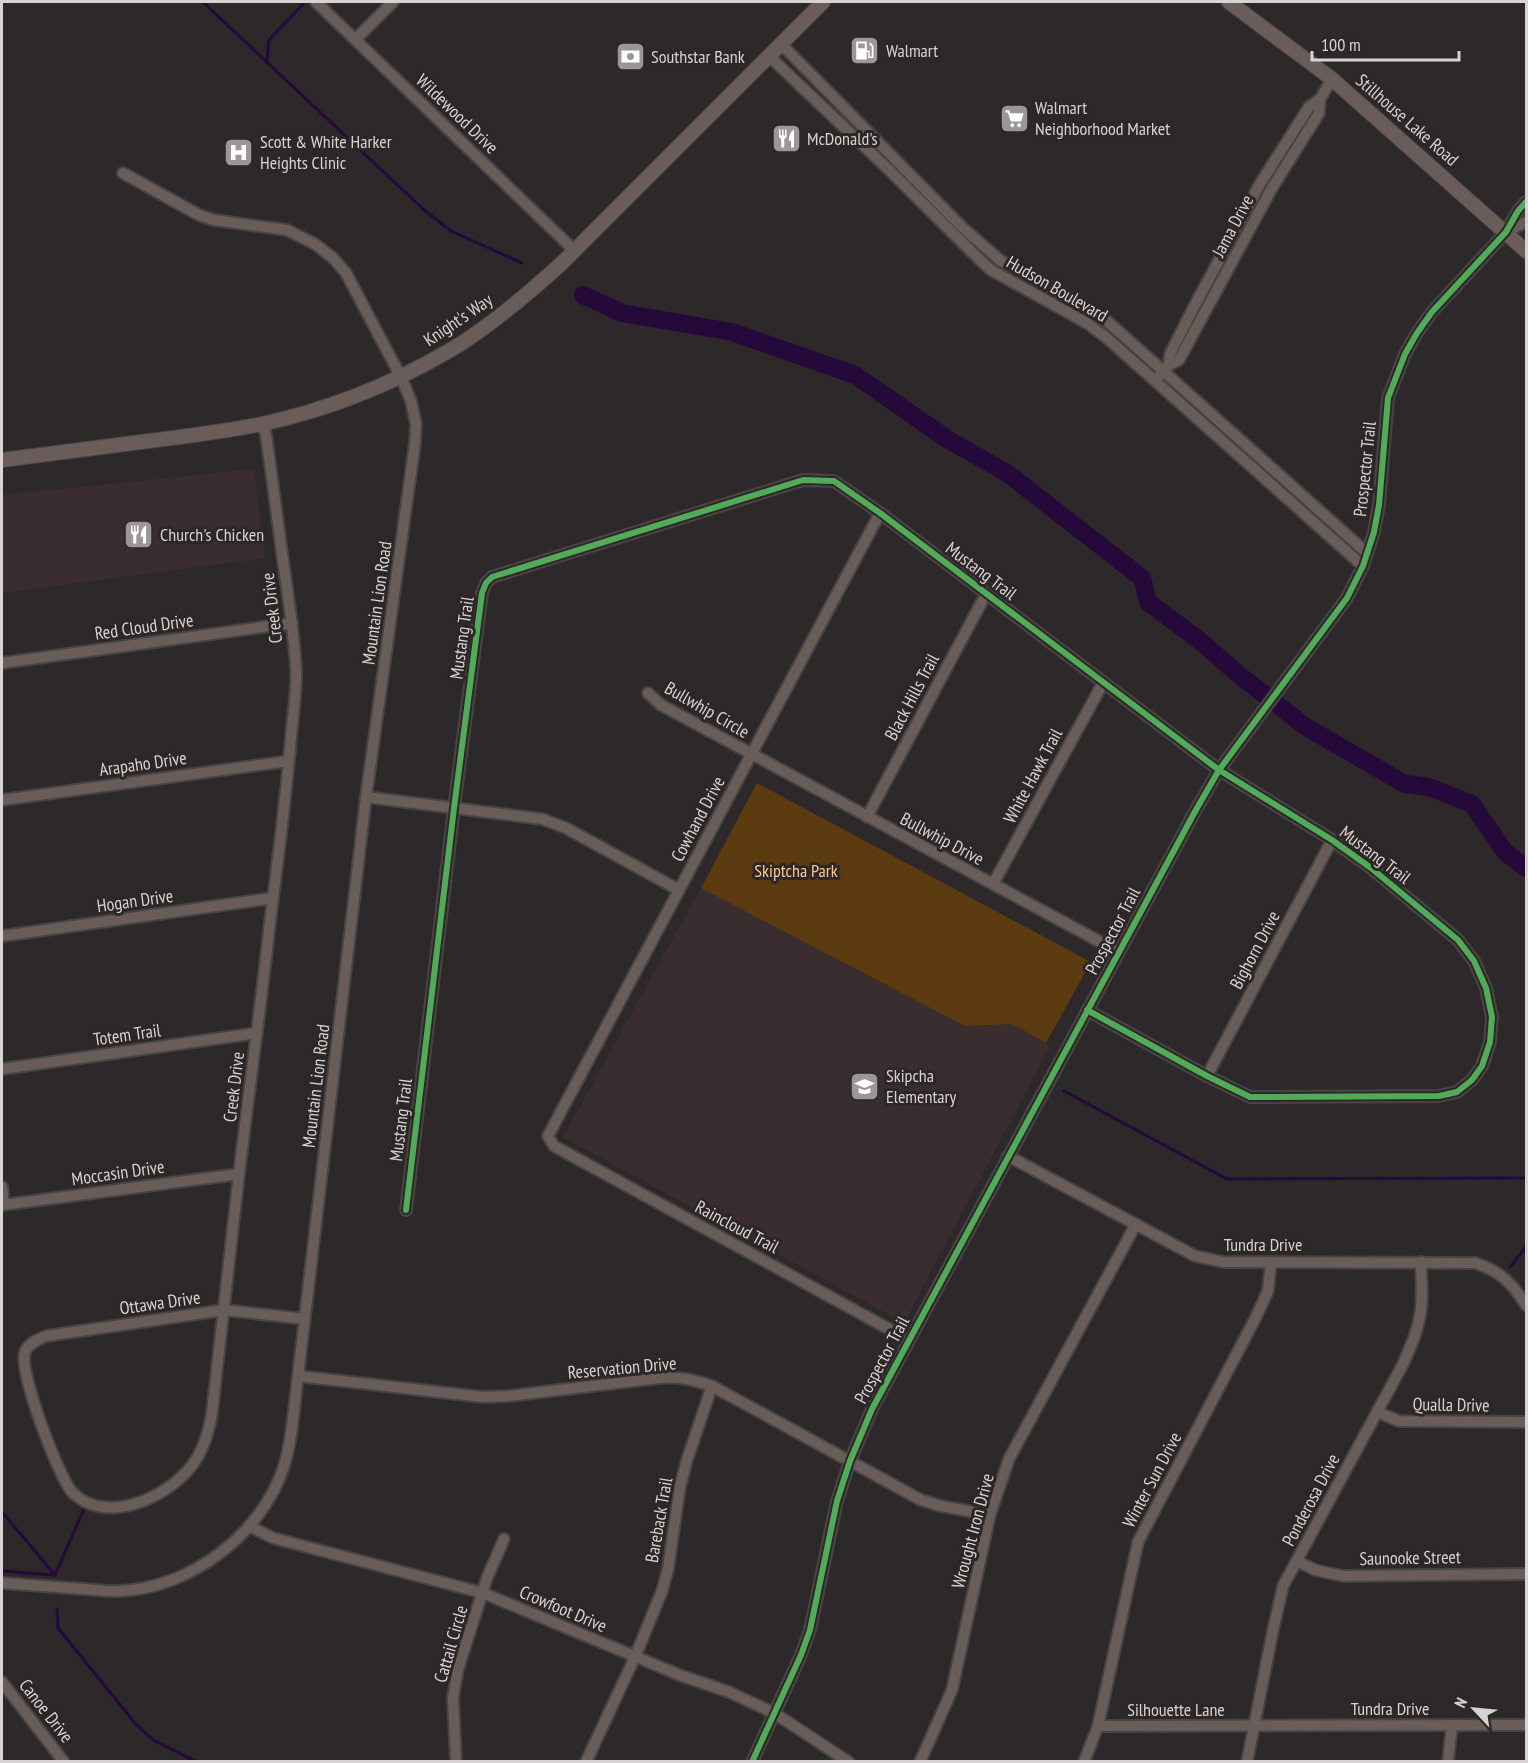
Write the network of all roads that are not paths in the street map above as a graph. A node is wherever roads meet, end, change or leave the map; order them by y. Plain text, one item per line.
1 (316, 2) edge
2 (393, 2) edge
3 (824, 2) edge
4 (1229, 2) edge
5 (356, 39) junction
6 (781, 44) junction
7 (769, 56) junction
8 (1332, 79) junction
9 (845, 107) junction
10 (834, 118) junction
11 (895, 158) junction
12 (886, 167) junction
13 (123, 173) dead end
14 (1527, 202) edge
15 (1527, 222) edge
16 (959, 231) junction
17 (1506, 232) junction
18 (575, 251) junction
19 (1527, 251) edge
20 (1167, 368) junction
21 (401, 377) junction
22 (1155, 380) junction
23 (264, 423) junction
24 (2, 460) edge
25 (880, 513) junction
26 (1367, 554) junction
27 (1363, 566) junction
28 (986, 594) junction
29 (292, 623) junction
30 (2, 663) edge
31 (1103, 682) junction
32 (648, 693) dead end
33 (751, 754) junction
34 (289, 761) junction
35 (1219, 770) junction
36 (366, 797) junction
37 (2, 800) edge
38 (454, 808) junction
39 (867, 816) junction
40 (1332, 840) junction
41 (993, 884) junction
42 (680, 890) junction
43 (273, 898) junction
44 (2, 936) edge
45 (1119, 952) junction
46 (1087, 1010) junction
47 (257, 1033) junction
48 (2, 1069) edge
49 (1207, 1076) junction
50 (550, 1141) joint
51 (1008, 1156) junction
52 (239, 1174) junction
53 (2, 1187) edge
54 (3, 1205) edge
55 (406, 1210) dead end
56 (1136, 1224) junction
57 (1271, 1262) junction
58 (1421, 1262) junction
59 (1527, 1305) edge
60 (224, 1310) junction
61 (305, 1319) junction
62 (909, 1340) junction
63 (25, 1351) joint
64 (298, 1376) junction
65 (712, 1386) junction
66 (1377, 1412) junction
67 (1527, 1422) edge
68 (850, 1461) junction
69 (990, 1515) junction
70 (249, 1526) junction
71 (504, 1539) dead end
72 (1297, 1561) junction
73 (1527, 1574) edge
74 (2, 1583) edge
75 (483, 1593) junction
76 (635, 1657) junction
77 (2, 1682) edge
78 (774, 1713) junction
79 (1452, 1725) junction
80 (1527, 1725) edge
81 (1098, 1726) junction
82 (1254, 1726) junction
83 (64, 1761) edge
84 (456, 1761) edge
85 (586, 1761) edge
86 (752, 1761) edge
87 (849, 1761) edge
88 (920, 1761) edge
89 (1084, 1761) edge
90 (1247, 1761) edge
91 (1449, 1761) edge

1 - 5 street, Wildewood Drive
2 - 5 street
3 - 6 main road, Knight's Way
4 - 8 main road, Stillhouse Lake Road
5 - 18 street, Wildewood Drive
6 - 7 main road, Knight's Way
6 - 9 street, Hudson Boulevard
7 - 10 street, Hudson Boulevard
7 - 18 main road, Knight's Way
8 - 17 main road, Stillhouse Lake Road
8 - 20 street, Jama Drive
9 - 10 street
9 - 11 street, Hudson Boulevard
10 - 12 street, Hudson Boulevard
11 - 12 street
11 - 16 street, Hudson Boulevard
12 - 16 street, Hudson Boulevard
13 - 21 street, Mountain Lion Road
14 - 17 street, Prospector Trail
15 - 17 street, Prospector Trail
16 - 20 street, Hudson Boulevard
16 - 22 street, Hudson Boulevard
17 - 19 main road, Stillhouse Lake Road
17 - 26 street, Prospector Trail
18 - 21 main road, Knight's Way
20 - 22 street, Jama Drive
20 - 26 street, Hudson Boulevard
21 - 23 main road, Knight's Way
21 - 36 street, Mountain Lion Road
22 - 27 street, Hudson Boulevard
23 - 24 main road, Knight's Way
23 - 29 street, Creek Drive
25 - 28 street, Mustang Trail
25 - 33 street, Cowhand Drive
25 - 38 street, Mustang Trail
26 - 27 street, Prospector Trail
27 - 35 street, Prospector Trail
28 - 31 street, Mustang Trail
28 - 39 street, Black Hills Trail
29 - 30 street, Red Cloud Drive
29 - 34 street, Creek Drive
31 - 35 street, Mustang Trail
31 - 41 street, White Hawk Trail
32 - 33 street, Bullwhip Circle
33 - 39 street, Bullwhip Drive
33 - 42 street, Cowhand Drive
34 - 37 street, Arapaho Drive
34 - 43 street, Creek Drive
35 - 40 street, Mustang Trail
35 - 45 street, Prospector Trail
36 - 38 street
36 - 61 street, Mountain Lion Road
38 - 42 street
38 - 55 street, Mustang Trail
39 - 41 street, Bullwhip Drive
40 - 49 street, Bighorn Drive
40 - 49 street, Mustang Trail
41 - 45 street, Bullwhip Drive
42 - 50 street, Cowhand Drive
43 - 44 street, Hogan Drive
43 - 47 street, Creek Drive
45 - 46 street, Prospector Trail
46 - 49 street, Mustang Trail
46 - 51 street, Prospector Trail
47 - 48 street, Totem Trail
47 - 52 street, Creek Drive
50 - 62 street, Raincloud Trail
51 - 56 street, Tundra Drive
51 - 62 street, Prospector Trail
52 - 54 street, Moccasin Drive
52 - 60 street, Creek Drive
53 - 54 street
56 - 57 street, Tundra Drive
56 - 69 street, Wrought Iron Drive
57 - 58 street, Tundra Drive
57 - 81 street, Winter Sun Drive
58 - 59 street, Tundra Drive
58 - 66 street, Ponderosa Drive
60 - 61 street, Ottawa Drive
60 - 63 street, Ottawa Drive
60 - 63 street, Creek Drive
61 - 64 street, Mountain Lion Road
62 - 68 street, Prospector Trail
64 - 65 street, Reservation Drive
64 - 70 street, Mountain Lion Road
65 - 68 street, Reservation Drive
65 - 76 street, Bareback Trail
66 - 67 street, Qualla Drive
66 - 72 street, Ponderosa Drive
68 - 69 street, Reservation Drive
68 - 78 street, Prospector Trail
69 - 88 street, Wrought Iron Drive
70 - 74 street, Mountain Lion Road
70 - 75 street, Crowfoot Drive
71 - 75 street, Cattail Circle
72 - 73 street, Saunooke Street
72 - 82 street, Ponderosa Drive
75 - 76 street, Crowfoot Drive
75 - 84 street, Cattail Circle
76 - 78 street, Crowfoot Drive
76 - 85 street, Bareback Trail
77 - 83 street, Canoe Drive
78 - 86 street, Prospector Trail
78 - 87 street, Crowfoot Drive
79 - 80 street, Tundra Drive
79 - 82 street, Tundra Drive
79 - 91 street
81 - 82 street, Silhouette Lane
81 - 89 street, Winter Sun Drive
82 - 90 street, Ponderosa Drive

